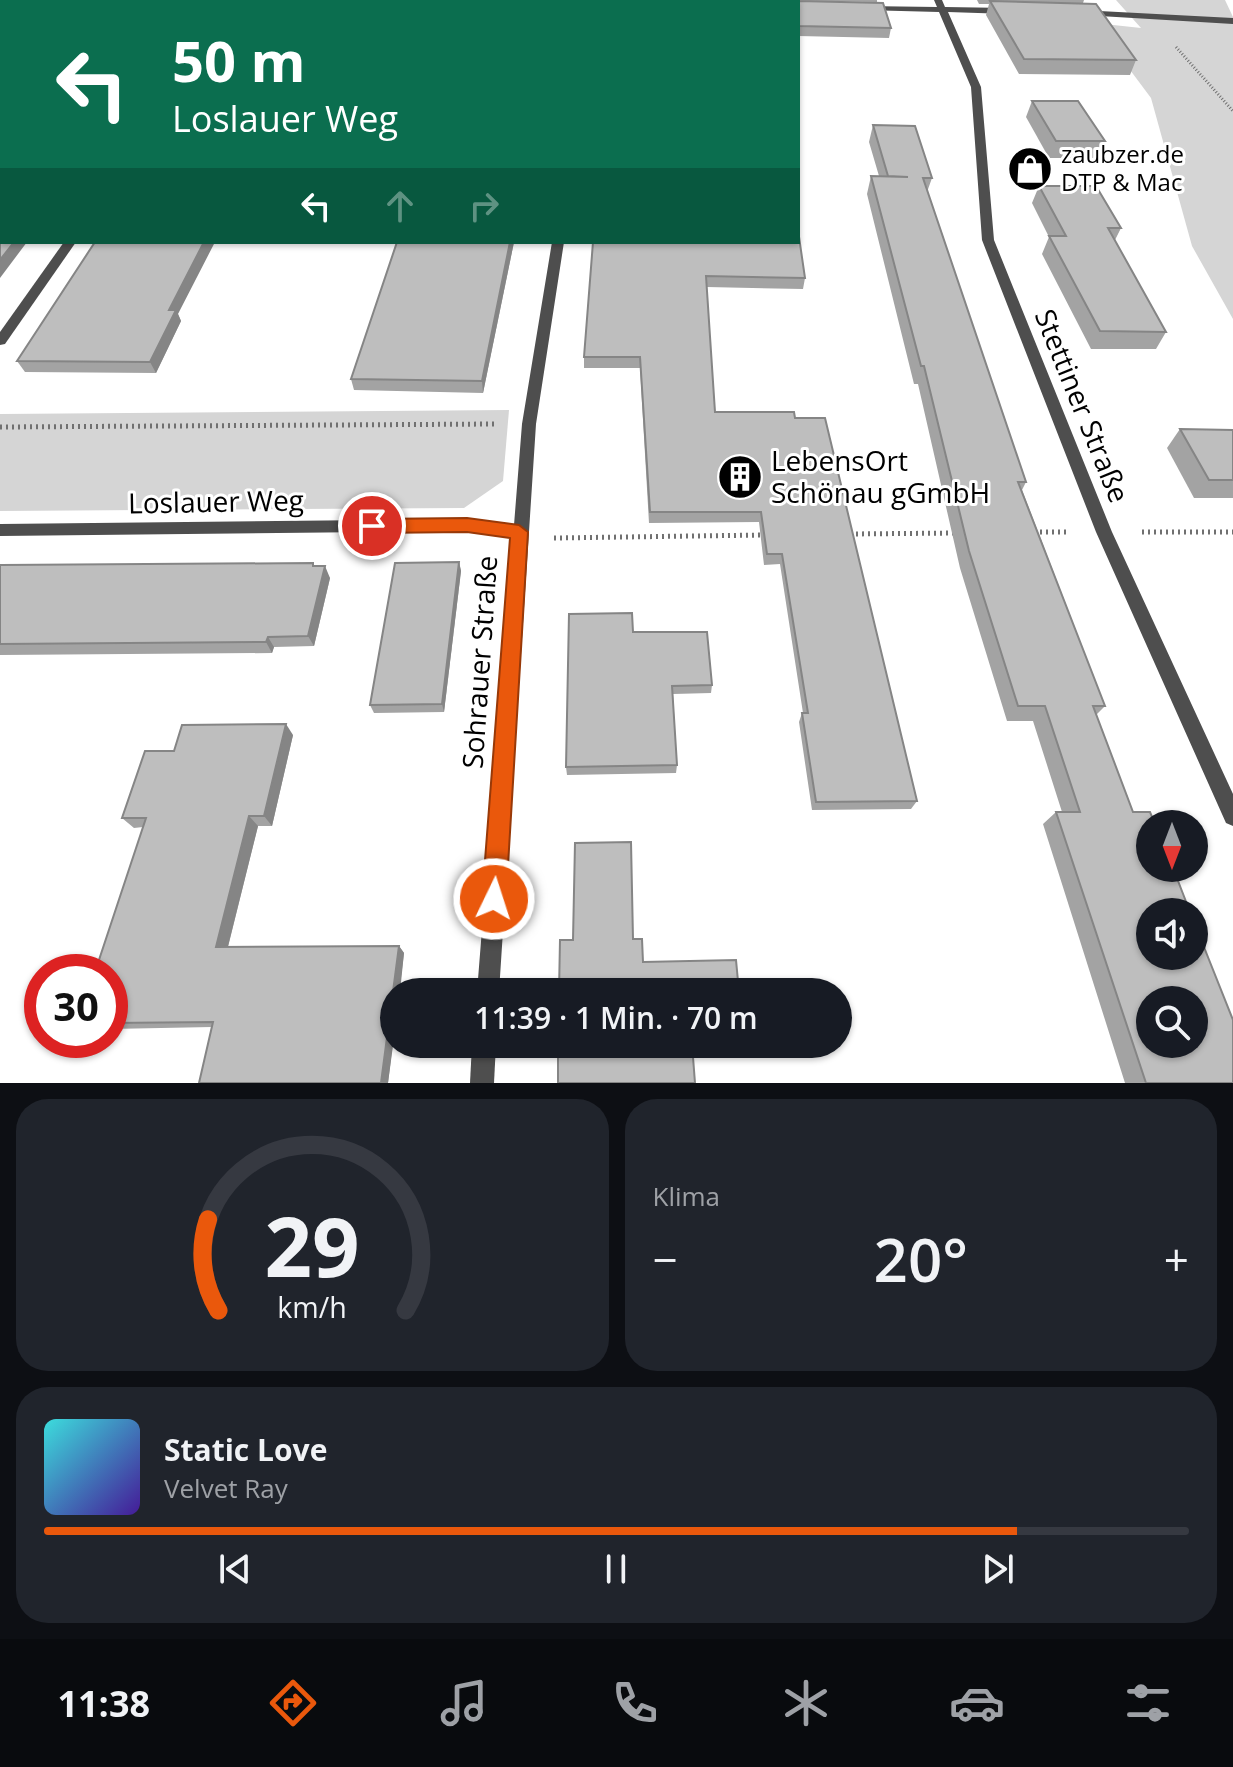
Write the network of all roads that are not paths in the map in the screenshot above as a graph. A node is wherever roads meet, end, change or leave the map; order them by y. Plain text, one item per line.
1 (940, 5) edge
2 (856, 8) edge
3 (1021, 11) edge
4 (1068, 12) edge
5 (1233, 21) edge
6 (69, 244) edge
7 (558, 244) edge
8 (0, 341) edge
9 (0, 530) edge
10 (519, 532) junction
11 (1233, 816) edge
12 (489, 978) edge
13 (483, 1058) edge
14 (482, 1083) edge

1 - 2 street
1 - 3 street
1 - 11 street, Stettiner Straße
4 - 5 street
6 - 8 street
7 - 10 street, Sohrauer Straße
9 - 10 street, Loslauer Weg
10 - 12 street, Sohrauer Straße
13 - 14 street

